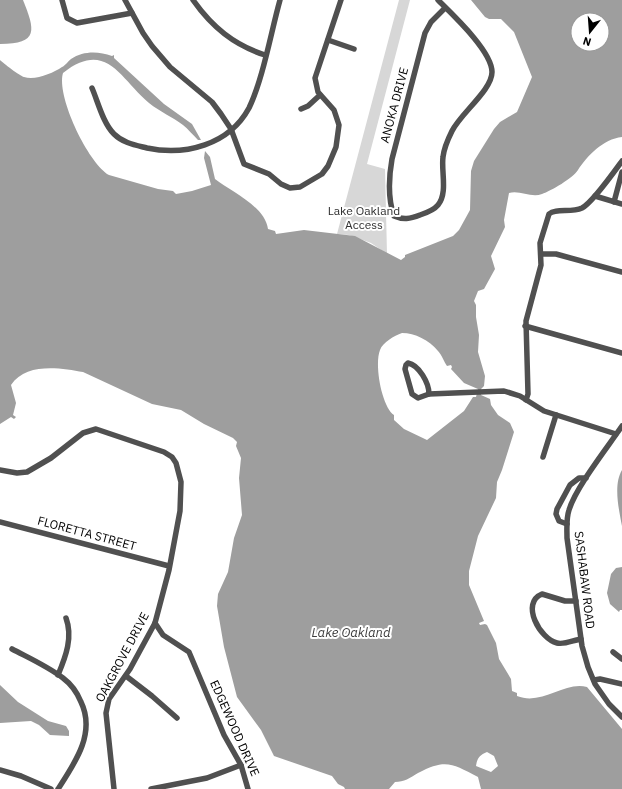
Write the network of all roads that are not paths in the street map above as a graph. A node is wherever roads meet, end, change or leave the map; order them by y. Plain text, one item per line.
1 (62, 0) edge
2 (125, 0) edge
3 (193, 0) edge
4 (280, 0) edge
5 (341, 0) edge
6 (438, 0) edge
7 (445, 8) junction
8 (132, 13) junction
9 (328, 40) junction
10 (354, 49) dead end
11 (265, 55) junction
12 (92, 88) dead end
13 (320, 95) junction
14 (301, 109) dead end
15 (231, 129) junction
16 (622, 162) edge
17 (622, 172) edge
18 (595, 196) junction
19 (614, 202) junction
20 (622, 204) edge
21 (542, 254) junction
22 (622, 272) edge
23 (525, 326) junction
24 (622, 353) edge
25 (430, 394) junction
26 (526, 400) junction
27 (556, 415) junction
28 (622, 426) edge
29 (616, 434) junction
30 (543, 457) dead end
31 (0, 470) edge
32 (586, 478) junction
33 (0, 522) edge
34 (567, 524) junction
35 (169, 566) junction
36 (576, 601) junction
37 (66, 618) dead end
38 (155, 623) junction
39 (581, 639) junction
40 (12, 649) dead end
41 (612, 652) dead end
42 (622, 659) edge
43 (58, 675) junction
44 (126, 676) junction
45 (594, 680) junction
46 (622, 684) edge
47 (622, 717) edge
48 (177, 718) dead end
49 (241, 765) junction
50 (0, 770) edge
51 (51, 789) edge
52 (58, 789) edge
53 (114, 789) edge
54 (151, 789) edge
55 (248, 789) edge

1 - 8 street
2 - 8 street
3 - 11 street
4 - 11 street
5 - 9 street
6 - 7 street
7 - 7 street, ANOKA DRIVE
8 - 15 street
9 - 10 street
9 - 13 street
11 - 15 street
12 - 15 street
13 - 14 street
13 - 15 street
16 - 18 street
17 - 19 street
18 - 19 street
18 - 21 street
19 - 20 street
21 - 22 street
21 - 23 street
23 - 24 street
23 - 26 street
25 - 25 street
25 - 26 street
26 - 27 street
27 - 29 street
27 - 30 street
28 - 29 street, SASHABAW ROAD
29 - 32 street, SASHABAW ROAD
31 - 35 street, OAKGROVE DRIVE
32 - 34 street, SASHABAW ROAD
32 - 34 street
33 - 35 street, FLORETTA STREET
34 - 36 street, SASHABAW ROAD
35 - 38 street, OAKGROVE DRIVE
36 - 39 street, SASHABAW ROAD
36 - 39 street
37 - 43 street
38 - 44 street, OAKGROVE DRIVE
38 - 49 street, EDGEWOOD DRIVE
39 - 45 street, SASHABAW ROAD
40 - 43 street
41 - 42 street
43 - 52 street
44 - 48 street
44 - 53 street, OAKGROVE DRIVE
45 - 46 street
45 - 47 street, SASHABAW ROAD
49 - 54 street
49 - 55 street, EDGEWOOD DRIVE
50 - 51 street

